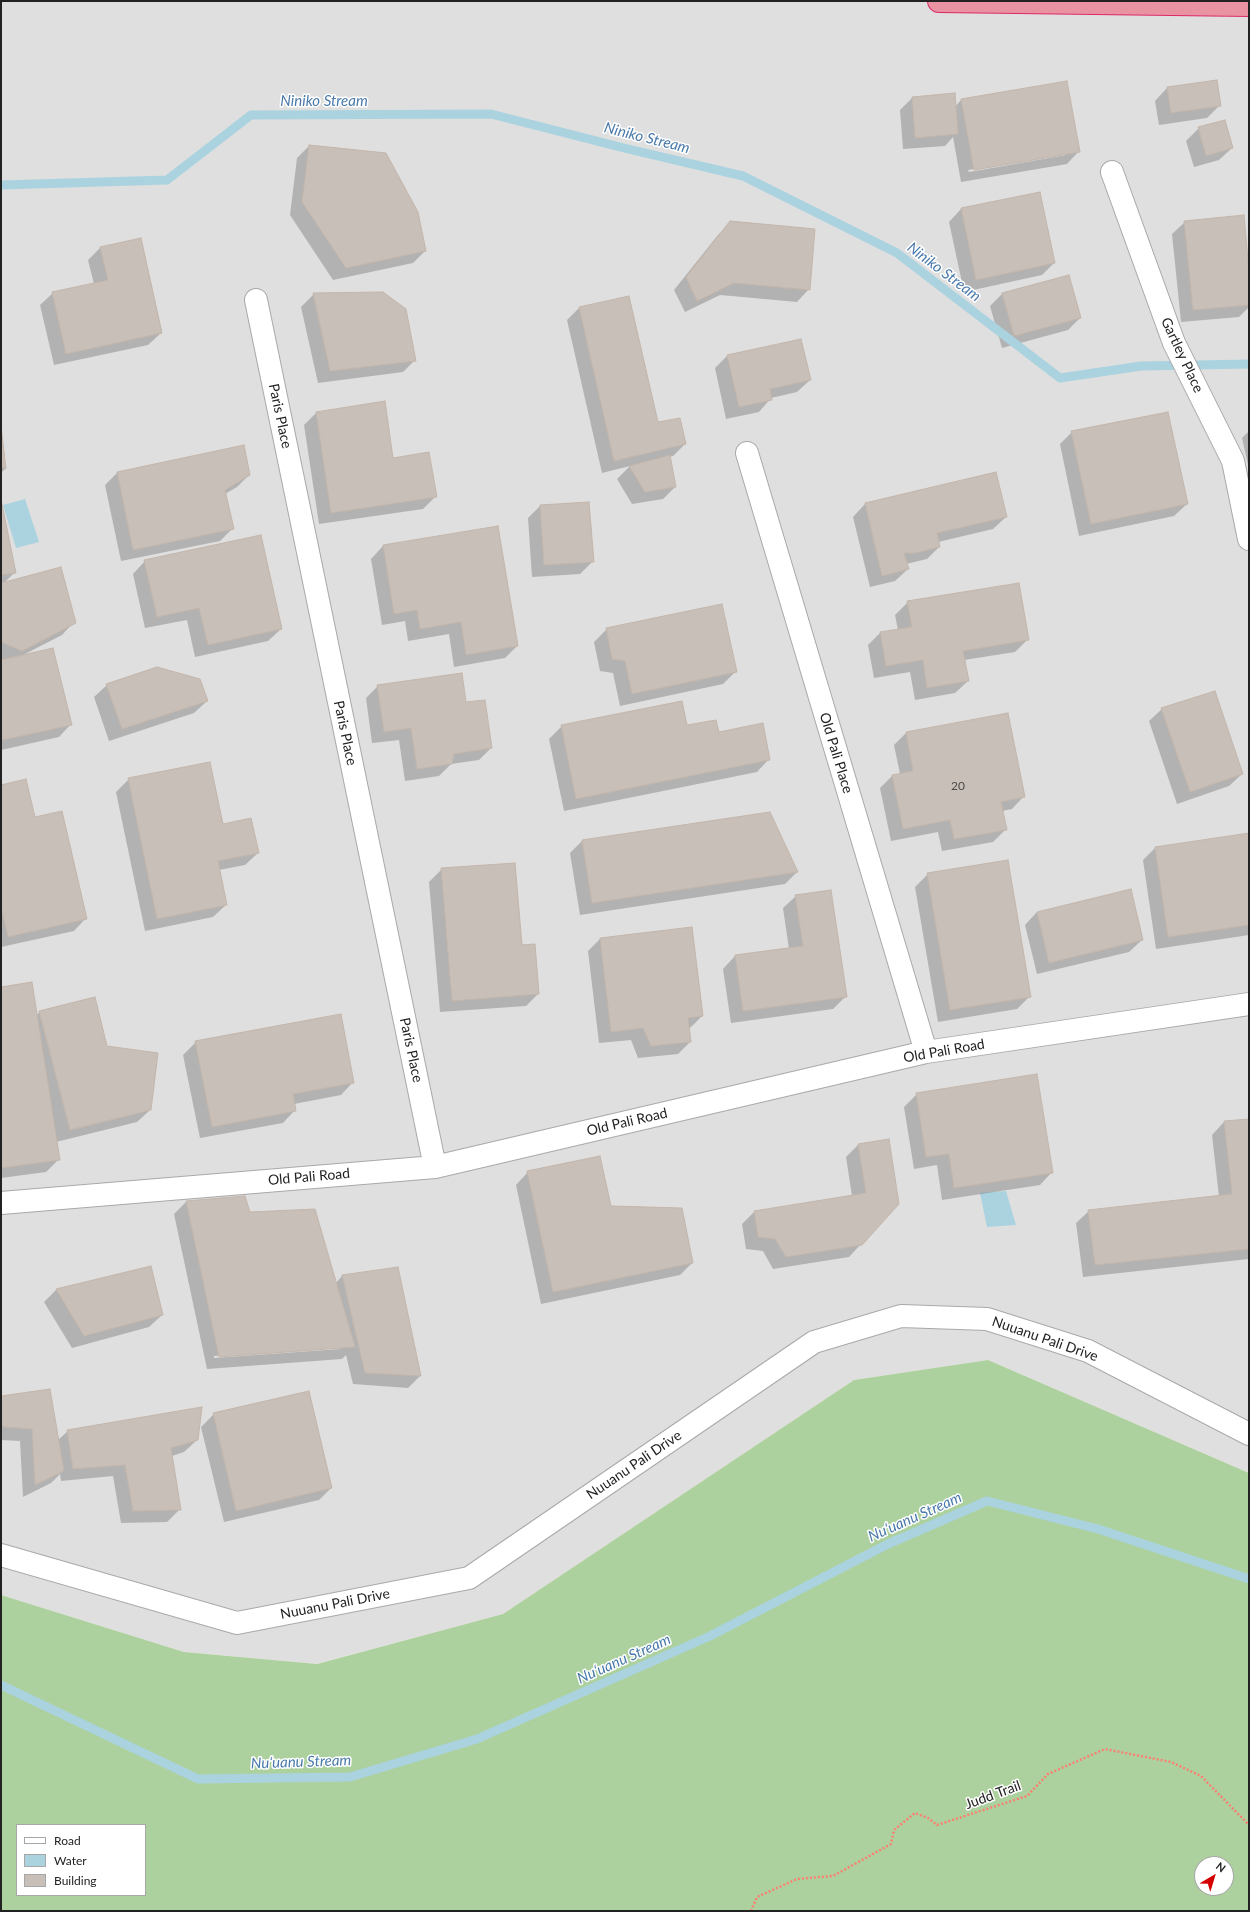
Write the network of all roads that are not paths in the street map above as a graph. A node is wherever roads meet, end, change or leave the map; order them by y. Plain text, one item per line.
1 (939, 1) edge
2 (1249, 5) edge
3 (1112, 172) dead end
4 (256, 300) dead end
5 (747, 453) dead end
6 (1249, 539) edge
7 (1249, 1004) edge
8 (926, 1052) junction
9 (435, 1167) junction
10 (1, 1202) edge
11 (1249, 1434) edge
12 (1, 1555) edge

1 - 2 highway
3 - 6 street, Gartley Place
4 - 9 street, Paris Place
5 - 8 street, Old Pali Place
7 - 8 street, Old Pali Road
8 - 9 street, Old Pali Road
9 - 10 street, Old Pali Road
11 - 12 street, Nuuanu Pali Drive

